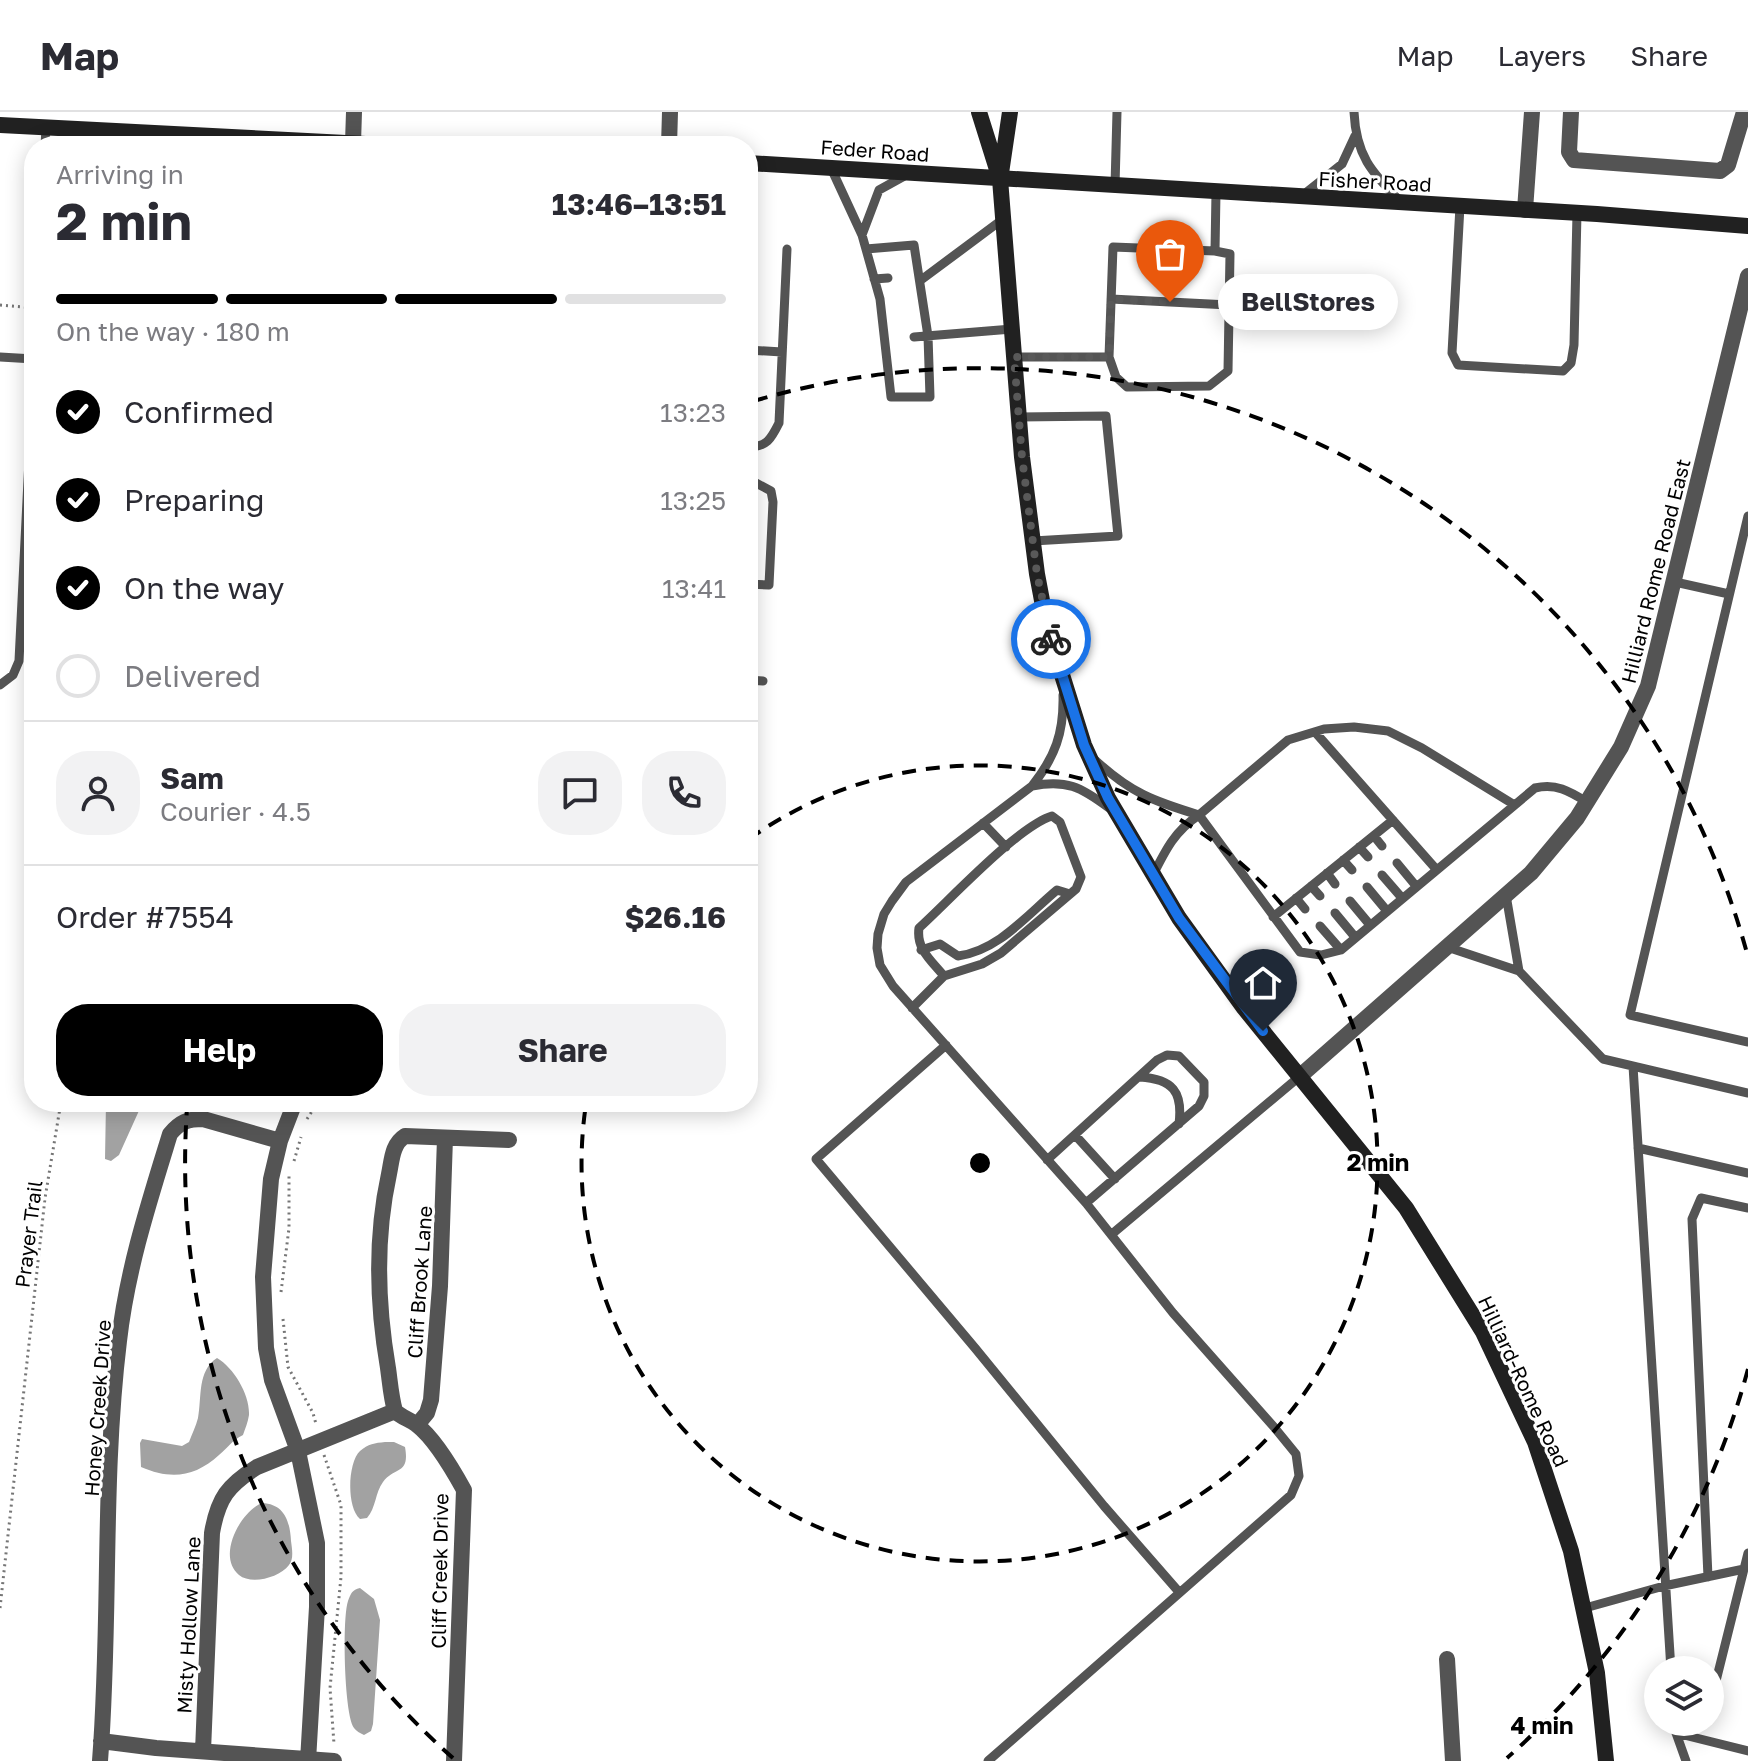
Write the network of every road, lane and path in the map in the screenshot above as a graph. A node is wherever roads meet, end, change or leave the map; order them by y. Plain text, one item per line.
1 (354, 112) edge
2 (670, 112) edge
3 (979, 112) edge
4 (1010, 112) edge
5 (1117, 112) edge
6 (1354, 112) edge
7 (1532, 112) edge
8 (1571, 112) edge
9 (1744, 112) edge
10 (0, 125) edge
11 (46, 128) junction
12 (46, 136) edge
13 (198, 136) edge
14 (352, 136) edge
15 (669, 136) edge
16 (1355, 136) junction
17 (758, 164) edge
18 (831, 168) junction
19 (910, 172) junction
20 (1000, 179) junction
21 (1115, 186) junction
22 (1216, 192) junction
23 (1302, 196) junction
24 (1400, 202) junction
25 (1460, 206) junction
26 (1525, 210) junction
27 (1577, 213) junction
28 (1003, 219) junction
29 (1748, 226) edge
30 (862, 235) junction
31 (787, 249) dead end
32 (866, 249) junction
33 (1215, 251) junction
34 (1748, 276) edge
35 (907, 277) dead end
36 (888, 278) dead end
37 (920, 278) junction
38 (874, 279) junction
39 (923, 295) junction
40 (909, 297) dead end
41 (1111, 299) junction
42 (0, 305) edge
43 (1229, 305) junction
44 (24, 307) edge
45 (926, 317) junction
46 (912, 318) dead end
47 (1012, 329) junction
48 (928, 336) junction
49 (914, 337) dead end
50 (758, 351) edge
51 (782, 352) junction
52 (929, 355) junction
53 (0, 357) edge
54 (917, 357) dead end
55 (1014, 357) junction
56 (1109, 357) junction
57 (24, 358) edge
58 (1019, 417) junction
59 (758, 447) edge
60 (758, 484) edge
61 (1748, 516) edge
62 (1033, 541) junction
63 (24, 560) edge
64 (1675, 582) junction
65 (758, 584) edge
66 (1729, 594) junction
67 (1062, 674) junction
68 (758, 681) edge
69 (763, 681) dead end
70 (0, 685) edge
71 (1315, 732) junction
72 (1088, 754) junction
73 (1032, 786) junction
74 (1587, 802) junction
75 (1513, 804) junction
76 (1199, 815) junction
77 (1119, 816) junction
78 (1393, 820) junction
79 (983, 823) junction
80 (1374, 836) junction
81 (1382, 846) dead end
82 (1006, 847) junction
83 (1359, 847) junction
84 (1368, 857) dead end
85 (1343, 860) junction
86 (1397, 863) dead end
87 (1436, 869) junction
88 (1352, 870) dead end
89 (1327, 873) junction
90 (1153, 875) junction
91 (1382, 875) dead end
92 (1335, 884) dead end
93 (1311, 886) junction
94 (1416, 886) junction
95 (1367, 887) dead end
96 (1070, 894) junction
97 (1506, 895) junction
98 (1320, 896) dead end
99 (1296, 898) junction
100 (1402, 898) junction
101 (1350, 901) dead end
102 (1305, 909) dead end
103 (1387, 911) junction
104 (1335, 913) dead end
105 (1273, 917) junction
106 (1370, 925) junction
107 (1320, 926) dead end
108 (1355, 937) junction
109 (1447, 947) junction
110 (921, 950) junction
111 (1341, 950) junction
112 (1519, 971) junction
113 (944, 976) junction
114 (912, 1008) junction
115 (1748, 1042) edge
116 (946, 1045) junction
117 (1633, 1066) junction
118 (1140, 1077) junction
119 (1299, 1077) junction
120 (1748, 1093) edge
121 (59, 1112) edge
122 (291, 1112) edge
123 (1179, 1124) junction
124 (1075, 1135) junction
125 (445, 1138) junction
126 (509, 1140) dead end
127 (280, 1141) junction
128 (1638, 1148) junction
129 (1047, 1160) junction
130 (1748, 1173) edge
131 (1115, 1179) junction
132 (1086, 1203) junction
133 (1748, 1208) edge
134 (1112, 1234) junction
135 (395, 1411) junction
136 (417, 1425) junction
137 (298, 1451) junction
138 (1748, 1553) edge
139 (1744, 1569) junction
140 (1708, 1577) junction
141 (1664, 1586) junction
142 (1179, 1592) junction
143 (0, 1608) edge
144 (1585, 1608) junction
145 (1670, 1656) edge
146 (1722, 1656) edge
147 (1447, 1659) dead end
148 (1679, 1736) edge
149 (1703, 1736) edge
150 (101, 1741) junction
151 (203, 1751) junction
152 (1748, 1751) edge
153 (308, 1759) edge
154 (100, 1761) edge
155 (334, 1761) edge
156 (454, 1761) edge
157 (988, 1761) edge
158 (1453, 1761) edge
159 (1606, 1761) edge
160 (1686, 1761) edge

1 - 14 street
2 - 15 street
3 - 20 main road, Hilliard-Rome Road
4 - 20 main road, Hilliard-Rome Road
5 - 21 lane
6 - 16 lane
7 - 26 street
8 - 9 street
10 - 11 main road
11 - 12 lane
11 - 13 main road
16 - 23 lane
16 - 24 lane
17 - 18 main road, Feder Road
18 - 19 main road, Feder Road
18 - 30 lane
19 - 20 main road, Feder Road
19 - 30 lane
20 - 21 main road, Fisher Road
20 - 28 main road, Hilliard-Rome Road
21 - 22 main road, Fisher Road
22 - 23 main road, Fisher Road
22 - 33 lane
23 - 24 main road, Fisher Road
24 - 25 main road, Fisher Road
25 - 26 main road, Fisher Road
25 - 27 lane
26 - 27 main road, Fisher Road
27 - 29 main road, Fisher Road
28 - 37 lane
28 - 47 main road, Hilliard-Rome Road
30 - 32 lane
31 - 51 lane
32 - 37 lane
32 - 38 lane
33 - 41 lane
33 - 43 lane
34 - 64 street, Hilliard Rome Road East
35 - 37 lane
36 - 38 lane
37 - 39 lane
38 - 52 lane
39 - 40 lane
39 - 45 lane
41 - 43 lane
41 - 56 lane
42 - 44 path
43 - 56 lane
45 - 46 lane
45 - 48 lane
47 - 48 lane
47 - 55 main road, Hilliard-Rome Road
48 - 49 lane
48 - 52 lane
50 - 51 lane
51 - 59 lane
52 - 54 lane
53 - 57 lane
55 - 56 lane
55 - 58 main road, Hilliard-Rome Road
58 - 62 main road, Hilliard-Rome Road
58 - 62 lane
60 - 65 lane
61 - 66 lane
62 - 67 main road, Hilliard-Rome Road
63 - 70 lane
64 - 66 lane
64 - 74 street, Hilliard Rome Road East
66 - 115 lane
67 - 72 main road, Hilliard-Rome Road
67 - 73 lane
68 - 69 lane
71 - 75 lane
71 - 76 lane
71 - 78 lane
72 - 76 lane
72 - 77 main road, Hilliard-Rome Road
73 - 77 lane
73 - 79 lane
74 - 75 lane
74 - 97 street, Hilliard Rome Road East
75 - 87 lane
76 - 90 lane
76 - 105 lane
77 - 90 main road, Hilliard-Rome Road
78 - 80 lane
78 - 87 lane
79 - 82 lane
79 - 114 lane
80 - 81 lane
80 - 83 lane
82 - 96 lane
82 - 110 lane
83 - 84 lane
83 - 85 lane
85 - 88 lane
85 - 89 lane
86 - 94 lane
87 - 94 lane
89 - 92 lane
89 - 93 lane
90 - 119 main road, Hilliard-Rome Road
91 - 100 lane
93 - 98 lane
93 - 99 lane
94 - 100 lane
95 - 103 lane
96 - 110 lane
96 - 113 lane
97 - 109 street, Hilliard Rome Road East
97 - 112 lane
99 - 102 lane
99 - 105 lane
100 - 103 lane
101 - 106 lane
103 - 106 lane
104 - 108 lane
105 - 111 lane
106 - 108 lane
107 - 111 lane
108 - 111 lane
109 - 112 lane
109 - 119 street, Hilliard Rome Road East
110 - 113 lane
112 - 117 lane
113 - 114 lane
114 - 116 lane
116 - 129 lane
116 - 142 lane
117 - 120 lane
117 - 128 lane
118 - 123 lane
118 - 123 lane
118 - 124 lane
119 - 134 lane
119 - 144 main road, Hilliard-Rome Road
121 - 143 path, Prayer Trail
122 - 127 street
123 - 131 lane
124 - 129 lane
124 - 131 lane
125 - 126 street
125 - 135 street
125 - 136 street, Cliff Brook Lane
127 - 137 street
127 - 150 street, Honey Creek Drive
128 - 130 lane
128 - 141 lane
129 - 132 lane
131 - 132 lane
132 - 134 lane
133 - 140 lane
134 - 142 lane
135 - 136 street, Cliff Creek Drive
135 - 137 street, Misty Hollow Lane
136 - 156 street, Cliff Creek Drive
137 - 151 street, Misty Hollow Lane
137 - 153 street
138 - 139 lane
139 - 140 lane
139 - 146 lane
140 - 141 lane
141 - 144 lane
141 - 145 lane
142 - 157 lane
144 - 159 main road, Hilliard-Rome Road
147 - 158 street
148 - 160 lane
149 - 152 lane
150 - 151 street
150 - 154 street, Honey Creek Drive
151 - 153 street
153 - 155 street

